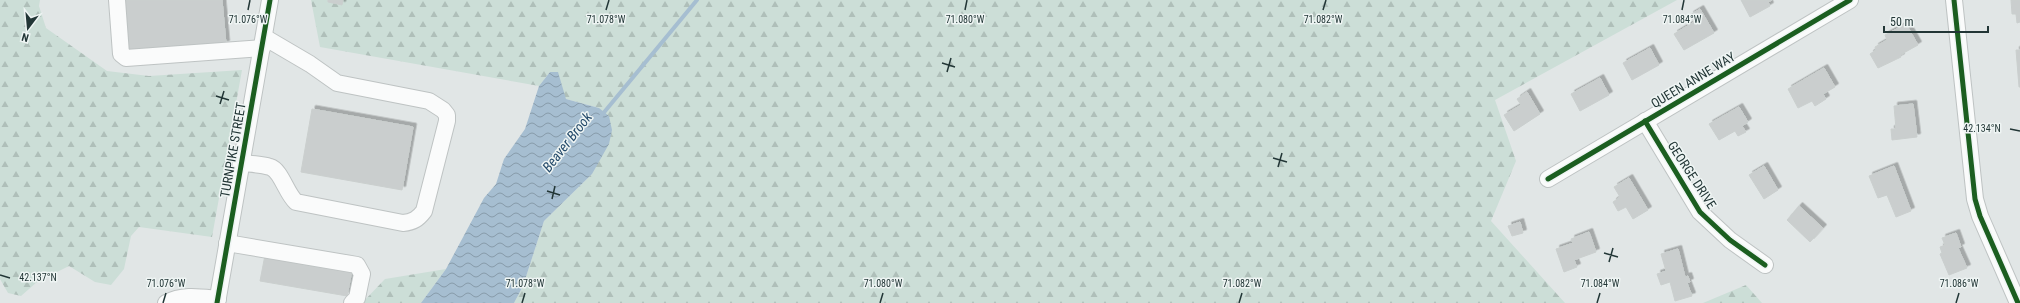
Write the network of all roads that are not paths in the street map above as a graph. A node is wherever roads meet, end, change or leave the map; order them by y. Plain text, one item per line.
1 (117, 0) edge
2 (270, 0) edge
3 (1850, 0) edge
4 (1954, 0) edge
5 (263, 43) junction
6 (1645, 121) junction
7 (242, 163) junction
8 (1548, 179) dead end
9 (227, 243) junction
10 (1764, 265) dead end
11 (217, 301) edge
12 (166, 303) edge
13 (352, 303) edge
14 (2018, 303) edge

1 - 5 street
2 - 5 street, TURNPIKE STREET
3 - 6 street, QUEEN ANNE WAY
4 - 14 street
5 - 7 street, TURNPIKE STREET
5 - 7 street
6 - 8 street, QUEEN ANNE WAY
6 - 10 street, GEORGE DRIVE
7 - 9 street, TURNPIKE STREET
9 - 11 street, TURNPIKE STREET
9 - 13 street
11 - 12 street

